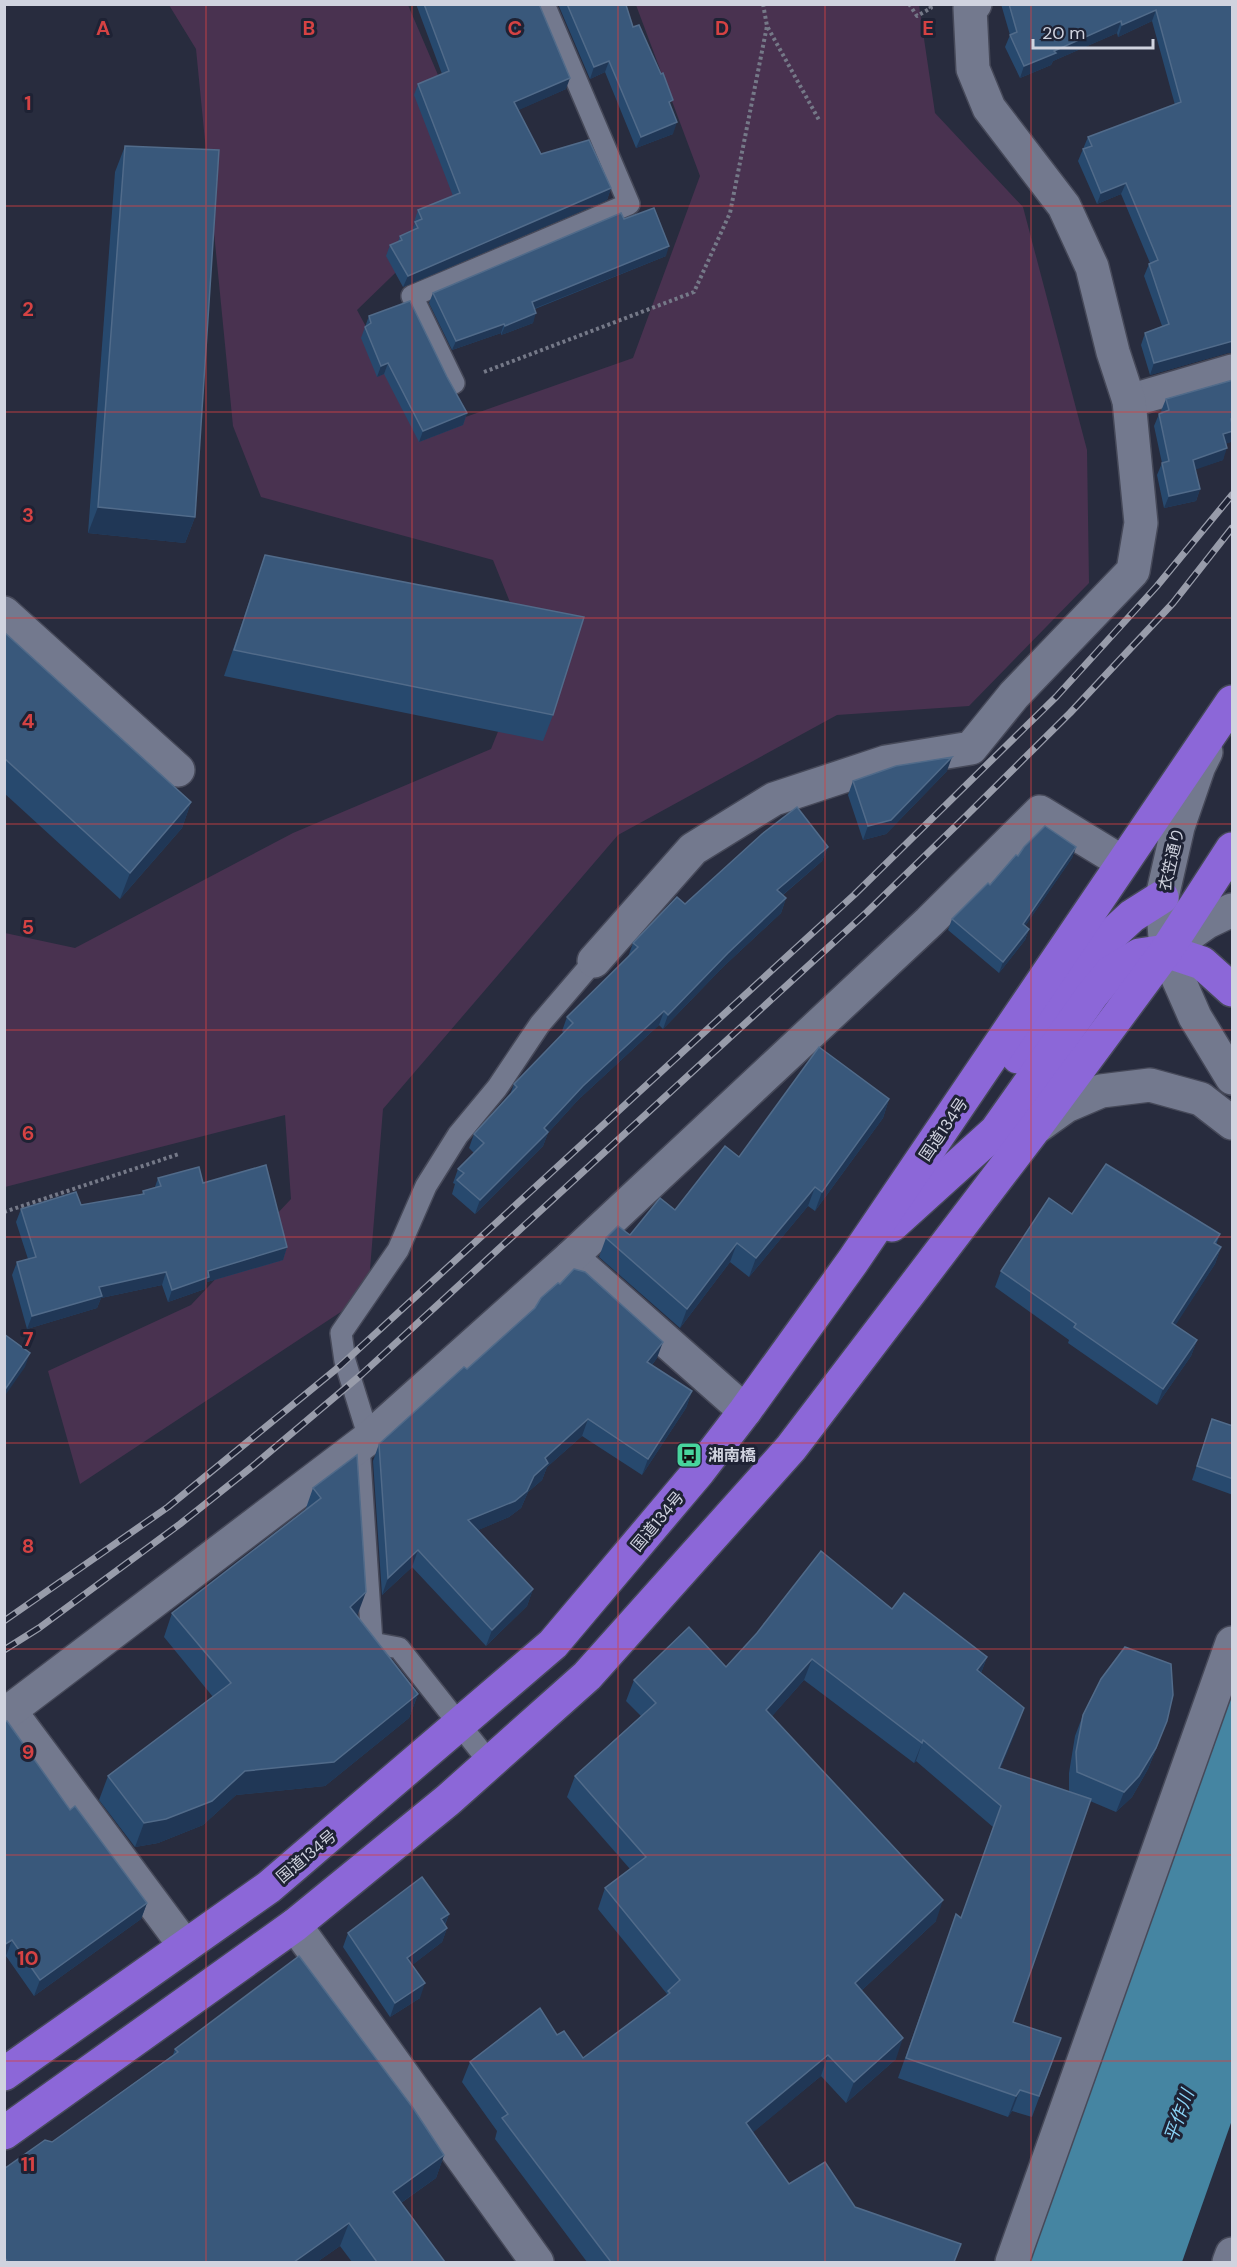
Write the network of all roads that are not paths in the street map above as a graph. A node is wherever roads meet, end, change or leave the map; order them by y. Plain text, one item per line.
1 (544, 4) edge
2 (975, 4) edge
3 (1233, 371) edge
4 (454, 383) road end
5 (1129, 401) junction
6 (4, 613) edge
7 (1231, 704) edge
8 (178, 770) dead end
9 (1229, 859) edge
10 (1122, 862) junction
11 (1162, 897) junction
12 (1233, 910) edge
13 (1166, 951) junction
14 (594, 961) joint
15 (1233, 990) edge
16 (1233, 1078) edge
17 (1233, 1123) edge
18 (1035, 1128) junction
19 (571, 1257) junction
20 (853, 1261) junction
21 (745, 1412) junction
22 (364, 1441) junction
23 (1233, 1643) edge
24 (7, 1713) edge
25 (460, 1725) junction
26 (490, 1763) junction
27 (295, 1925) junction
28 (185, 1946) junction
29 (4, 2074) edge
30 (4, 2133) edge
31 (1233, 2254) edge
32 (537, 2262) edge
33 (1012, 2262) edge
34 (1229, 2262) edge

1 - 4 lane
2 - 5 street
3 - 5 street
5 - 14 street
6 - 8 street
7 - 10 highway, 国道134号
7 - 11 street, 衣笠通り
9 - 11 street
9 - 13 highway
10 - 19 street
10 - 20 highway, 国道134号
11 - 13 street, 衣笠通り
11 - 20 highway
12 - 13 street
13 - 15 highway
13 - 16 street, 衣笠通り
13 - 18 highway
13 - 20 highway
14 - 22 lane
17 - 18 street
18 - 26 highway
19 - 21 street
19 - 22 street
20 - 21 highway, 国道134号
21 - 25 highway, 国道134号
22 - 24 street
22 - 25 lane
23 - 33 street
24 - 28 street
25 - 26 lane
25 - 28 highway, 国道134号
26 - 27 highway
27 - 30 highway
27 - 32 street
28 - 29 highway, 国道134号
31 - 34 street

